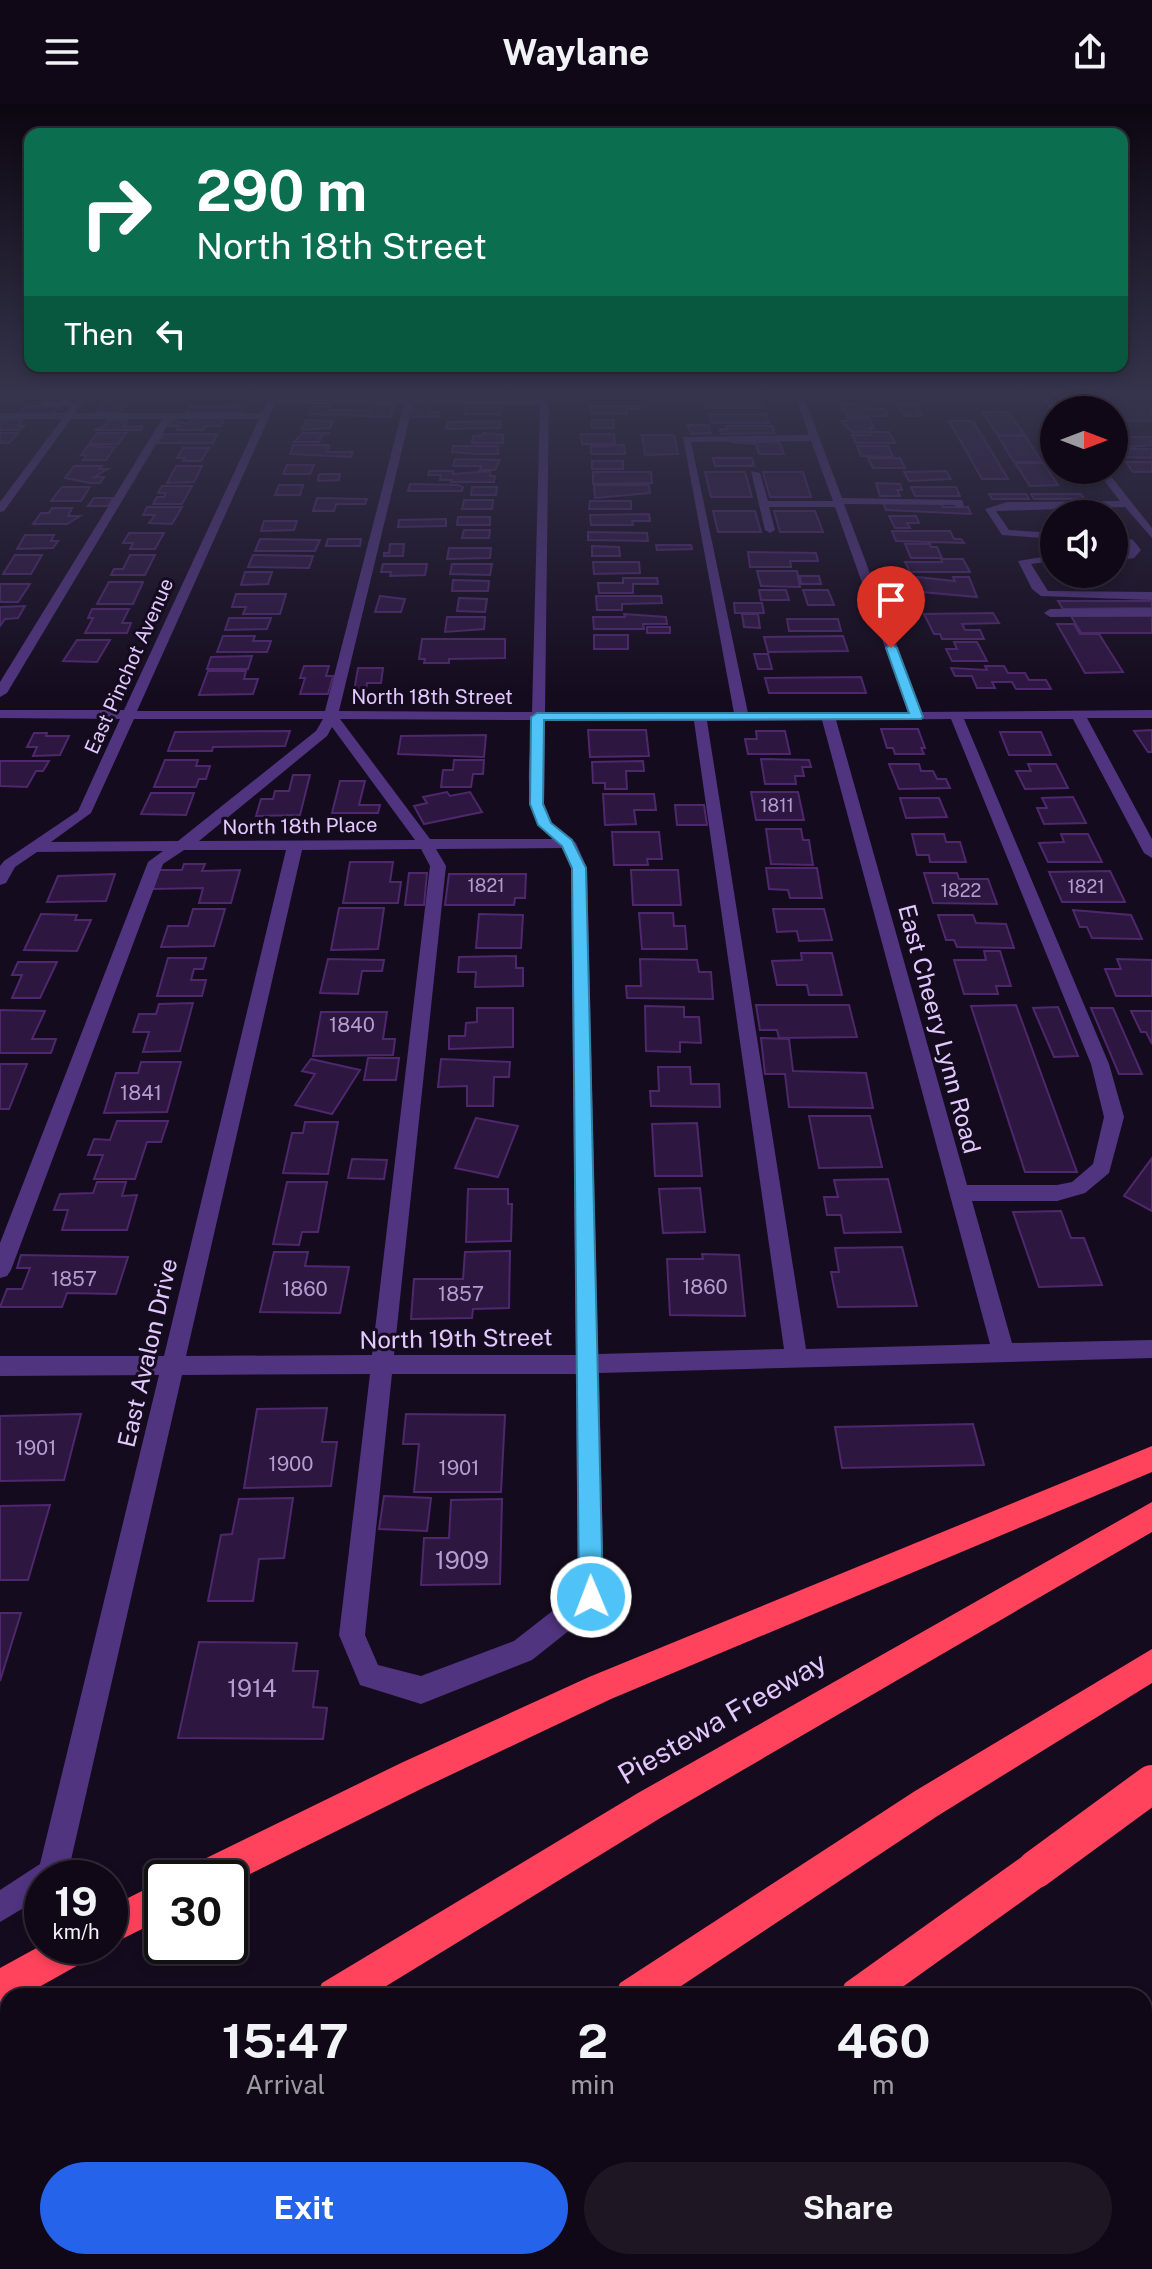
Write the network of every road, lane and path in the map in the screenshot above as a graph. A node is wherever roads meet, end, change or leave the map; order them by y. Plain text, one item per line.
1 (122, 493) edge
2 (228, 493) edge
3 (386, 493) edge
4 (542, 493) edge
5 (697, 493) edge
6 (760, 493) edge
7 (834, 493) edge
8 (838, 503) junction
9 (763, 504) junction
10 (1128, 504) edge
11 (959, 505) dead end
12 (1040, 505) edge
13 (770, 530) dead end
14 (1040, 535) edge
15 (1152, 535) edge
16 (1128, 543) edge
17 (1135, 546) junction
18 (1152, 546) edge
19 (1128, 556) edge
20 (1040, 559) edge
21 (1152, 596) edge
22 (1152, 612) edge
23 (1050, 613) dead end
24 (0, 693) edge
25 (130, 713) junction
26 (0, 714) edge
27 (1152, 714) edge
28 (1078, 715) junction
29 (331, 716) junction
30 (956, 716) junction
31 (537, 717) junction
32 (700, 717) junction
33 (742, 717) junction
34 (828, 717) junction
35 (917, 717) junction
36 (568, 843) junction
37 (426, 844) junction
38 (295, 845) junction
39 (33, 847) junction
40 (178, 847) junction
41 (1152, 853) edge
42 (0, 880) edge
43 (959, 1193) junction
44 (0, 1270) edge
45 (1152, 1349) edge
46 (1004, 1355) junction
47 (797, 1360) junction
48 (588, 1364) junction
49 (0, 1366) edge
50 (380, 1366) junction
51 (172, 1367) junction
52 (1152, 1459) edge
53 (1147, 1518) edge
54 (1152, 1665) edge
55 (1152, 1784) edge
56 (51, 1860) edge
57 (241, 1860) edge
58 (24, 1892) edge
59 (0, 1907) edge
60 (43, 1964) edge
61 (0, 1988) edge
62 (348, 1988) edge
63 (645, 1988) edge
64 (869, 1988) edge

1 - 24 street
2 - 25 street, East Pinchot Avenue
3 - 29 street
4 - 31 street
5 - 33 street
6 - 9 street
7 - 8 street
8 - 9 street
8 - 11 street
8 - 35 street
9 - 13 street
10 - 15 street
12 - 14 street
16 - 17 street
17 - 18 street
17 - 19 street
20 - 21 street
22 - 23 street
25 - 26 street, North 18th Street
25 - 29 street, North 18th Street
25 - 39 street, East Pinchot Avenue
27 - 28 street, North 18th Street
28 - 30 street, North 18th Street
28 - 41 street
29 - 31 street, North 18th Street
29 - 37 street
29 - 40 street
30 - 35 street, North 18th Street
30 - 43 street
31 - 32 street, North 18th Street
31 - 36 street
32 - 33 street, North 18th Street
32 - 47 street
33 - 34 street, North 18th Street
34 - 35 street, North 18th Street
34 - 43 street, East Cheery Lynn Road
36 - 37 street, North 18th Place
36 - 48 street
37 - 38 street, North 18th Place
37 - 50 street
38 - 40 street, North 18th Place
38 - 51 street, East Avalon Drive
39 - 40 street, North 18th Place
39 - 42 street, East Pinchot Avenue
40 - 44 street
43 - 46 street, East Cheery Lynn Road
45 - 46 street, North 19th Street
46 - 47 street, North 19th Street
47 - 48 street, North 19th Street
48 - 50 street, North 19th Street
48 - 50 street
49 - 51 street, North 19th Street
50 - 51 street, North 19th Street
51 - 56 street, East Avalon Drive
52 - 57 highway
53 - 62 highway, Piestewa Freeway
54 - 63 highway
55 - 64 highway, bridge
58 - 59 street
60 - 61 highway

